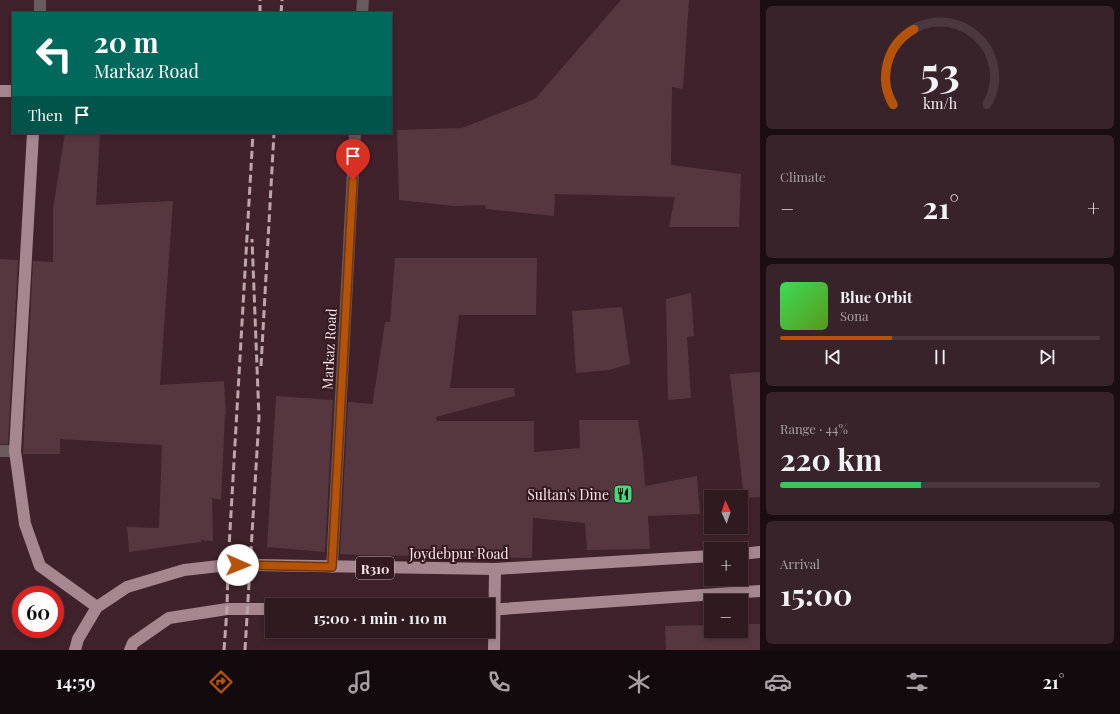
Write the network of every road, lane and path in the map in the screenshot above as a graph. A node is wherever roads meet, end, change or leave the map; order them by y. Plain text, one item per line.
1 (40, 0) edge
2 (362, 0) edge
3 (40, 12) edge
4 (362, 12) edge
5 (0, 91) edge
6 (12, 91) edge
7 (33, 134) edge
8 (355, 134) edge
9 (0, 451) edge
10 (15, 451) junction
11 (760, 552) edge
12 (748, 553) edge
13 (704, 556) edge
14 (332, 567) junction
15 (495, 569) junction
16 (760, 591) edge
17 (492, 598) edge
18 (97, 607) junction
19 (265, 609) edge
20 (495, 610) edge
21 (493, 638) edge
22 (75, 650) edge
23 (130, 650) edge
24 (494, 650) edge

1 - 3 street
2 - 4 street
5 - 6 main road
7 - 10 main road
8 - 14 street, Markaz Road
9 - 10 street
10 - 18 main road
11 - 12 main road
13 - 15 main road, Joydebpur Road / R310
14 - 15 main road, Joydebpur Road / R310
14 - 18 main road, Joydebpur Road / R310
15 - 17 main road
16 - 20 main road
18 - 22 main road, Joydebpur Road / R310
19 - 23 main road
21 - 24 main road

